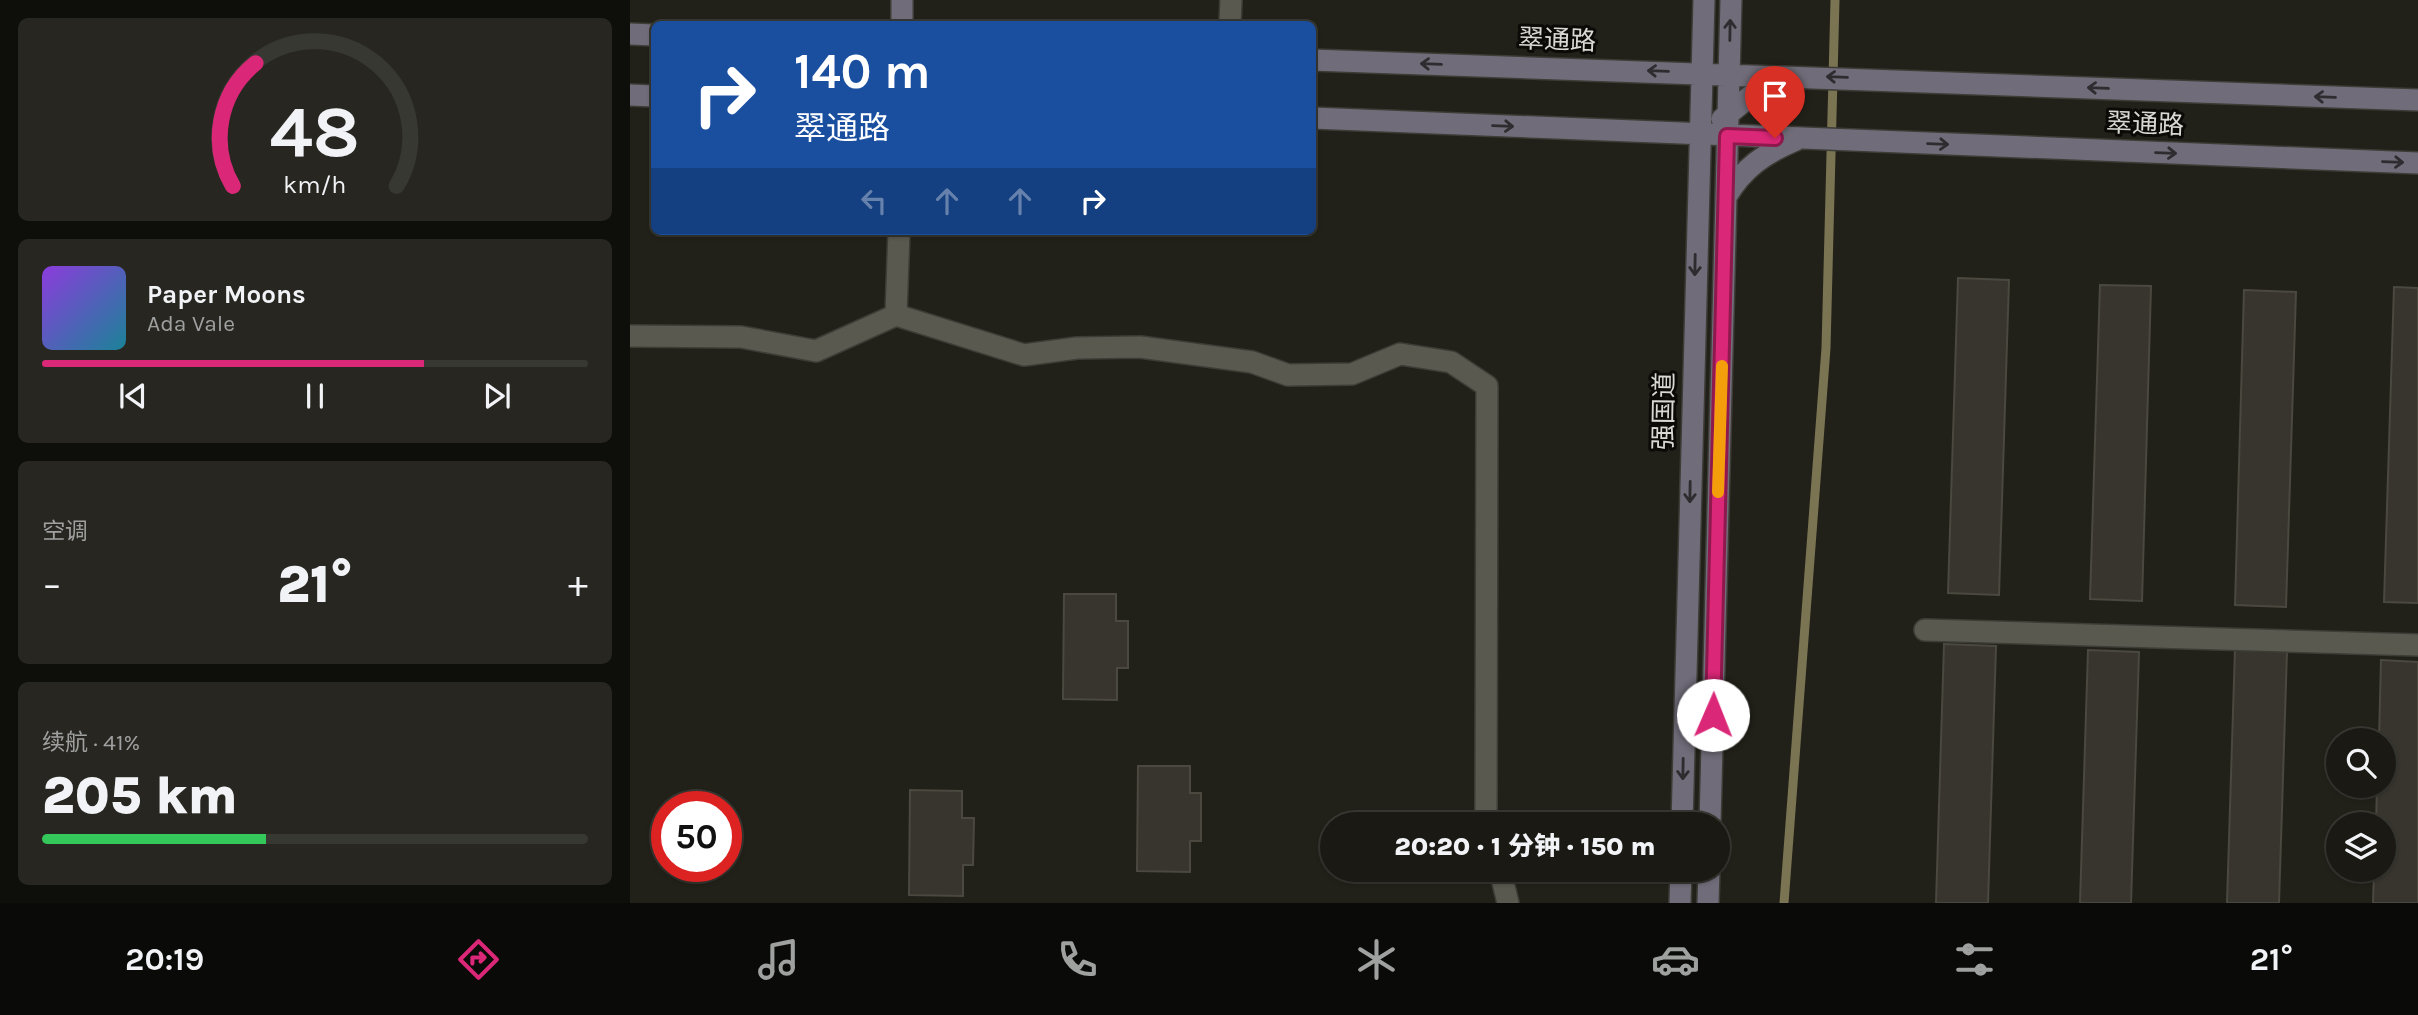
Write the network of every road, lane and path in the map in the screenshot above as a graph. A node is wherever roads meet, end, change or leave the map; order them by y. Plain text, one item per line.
1 (902, 0) edge
2 (1231, 0) edge
3 (1704, 0) edge
4 (1731, 0) edge
5 (902, 21) edge
6 (1230, 21) edge
7 (630, 34) edge
8 (651, 35) edge
9 (1316, 60) edge
10 (1701, 72) junction
11 (1729, 73) junction
12 (1800, 76) junction
13 (630, 95) edge
14 (651, 96) edge
15 (2418, 100) edge
16 (1728, 112) junction
17 (1316, 118) edge
18 (1712, 135) junction
19 (1799, 138) junction
20 (2418, 163) edge
21 (1726, 197) junction
22 (899, 235) edge
23 (896, 315) junction
24 (630, 337) edge
25 (1925, 630) dead end
26 (2418, 645) edge
27 (1486, 812) edge
28 (1682, 812) edge
29 (1710, 812) edge
30 (1503, 882) edge
31 (1681, 882) edge
32 (1709, 882) edge
33 (1508, 903) edge
34 (1680, 903) edge
35 (1708, 903) edge

1 - 5 main road
2 - 6 street
3 - 10 main road
11 -> 4 main road
7 - 8 main road
10 -> 9 main road, 翠通路
10 - 11 main road, 翠通路
10 - 18 main road
11 - 12 main road, 翠通路
11 - 16 main road
15 -> 12 main road, 翠通路
12 - 16 main road
13 - 14 main road
16 - 18 main road
17 -> 18 main road
18 - 19 main road
18 - 21 main road
18 -> 28 main road, 强国道
19 -> 20 main road, 翠通路
19 - 21 main road
21 - 29 main road
22 - 23 street
23 - 24 street
23 - 27 street
25 - 26 street
30 - 33 street
31 - 34 main road
32 - 35 main road

